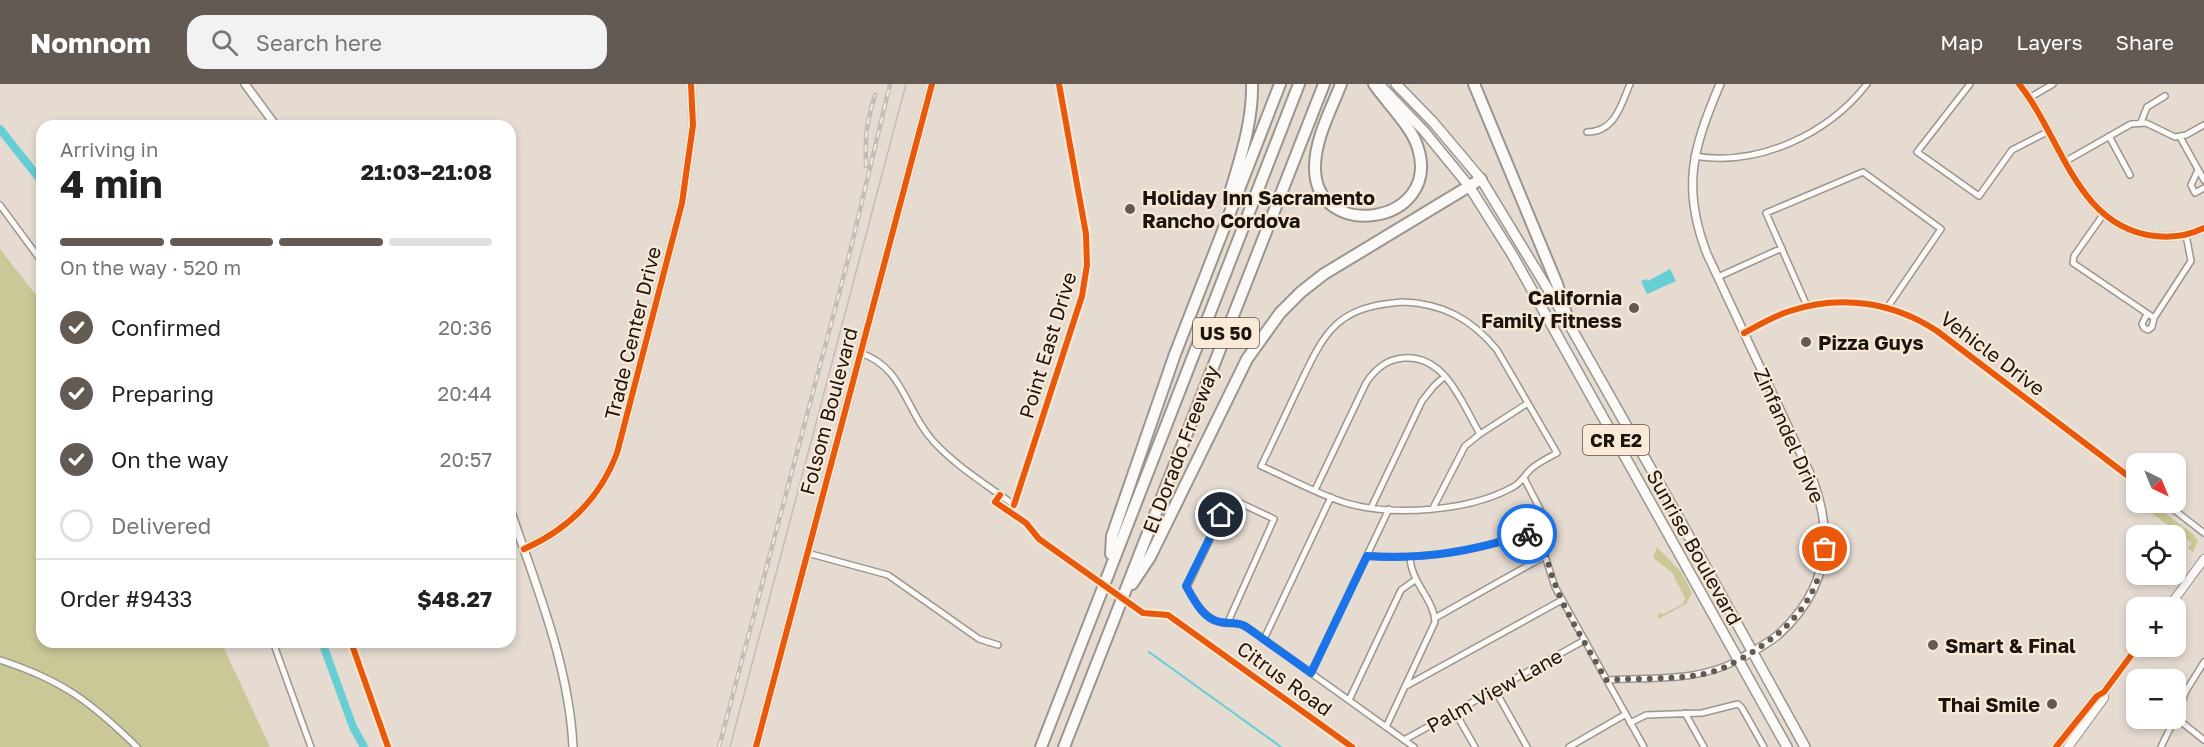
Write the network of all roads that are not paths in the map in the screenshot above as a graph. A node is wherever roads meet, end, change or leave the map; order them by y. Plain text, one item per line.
1 (245, 84) edge
2 (691, 84) edge
3 (932, 84) edge
4 (1059, 84) edge
5 (1252, 84) edge
6 (1280, 84) edge
7 (1299, 84) edge
8 (1324, 84) edge
9 (1341, 84) edge
10 (1374, 84) edge
11 (1379, 84) edge
12 (1396, 84) edge
13 (1474, 84) edge
14 (1630, 84) edge
15 (1720, 84) edge
16 (1867, 84) edge
17 (1971, 84) edge
18 (2019, 84) edge
19 (2053, 84) edge
20 (2165, 96) dead end
21 (2030, 98) junction
22 (272, 120) edge
23 (2141, 122) junction
24 (2204, 125) edge
25 (2049, 131) junction
26 (1587, 132) dead end
27 (1790, 132) dead end
28 (2109, 136) junction
29 (2180, 137) junction
30 (1794, 140) junction
31 (1694, 156) junction
32 (2066, 161) junction
33 (2198, 170) junction
34 (2130, 175) dead end
35 (1481, 178) junction
36 (2204, 180) edge
37 (1469, 186) junction
38 (2204, 188) edge
39 (0, 205) edge
40 (2103, 215) junction
41 (2204, 228) edge
42 (2186, 235) junction
43 (1782, 248) junction
44 (36, 254) edge
45 (1206, 272) junction
46 (1718, 277) junction
47 (1808, 306) junction
48 (1887, 308) junction
49 (2147, 314) junction
50 (2154, 318) junction
51 (1569, 324) junction
52 (1744, 333) junction
53 (860, 353) junction
54 (1446, 376) junction
55 (1528, 403) junction
56 (1480, 434) junction
57 (2126, 474) edge
58 (1524, 478) junction
59 (1315, 490) junction
60 (1331, 497) junction
61 (1371, 508) junction
62 (1433, 508) junction
63 (1389, 509) junction
64 (2178, 513) edge
65 (516, 526) edge
66 (1544, 529) junction
67 (2204, 533) edge
68 (524, 549) junction
69 (807, 553) junction
70 (1367, 556) junction
71 (1545, 556) junction
72 (1410, 557) junction
73 (2204, 559) edge
74 (1110, 567) junction
75 (1416, 580) junction
76 (1130, 583) junction
77 (2176, 597) edge
78 (1562, 600) junction
79 (1435, 618) junction
80 (1228, 622) junction
81 (1264, 639) junction
82 (1585, 640) junction
83 (998, 645) dead end
84 (275, 648) edge
85 (1753, 651) junction
86 (2130, 657) edge
87 (0, 660) edge
88 (1738, 660) junction
89 (2204, 662) edge
90 (1311, 673) junction
91 (1606, 680) junction
92 (1405, 686) junction
93 (1495, 690) junction
94 (2186, 691) edge
95 (2104, 692) junction
96 (1349, 700) junction
97 (1455, 712) junction
98 (1685, 713) junction
99 (1626, 714) junction
100 (1630, 723) junction
101 (2186, 726) edge
102 (1387, 728) junction
103 (2170, 729) edge
104 (1404, 740) junction
105 (2204, 740) edge
106 (137, 747) edge
107 (311, 747) edge
108 (573, 747) edge
109 (756, 747) edge
110 (1041, 747) edge
111 (1064, 747) edge
112 (1414, 747) edge
113 (1475, 747) edge
114 (1527, 747) edge
115 (1569, 747) edge
116 (1644, 747) edge
117 (1704, 747) edge
118 (1764, 747) edge
119 (1787, 747) edge
120 (1805, 747) edge
121 (2056, 747) edge
122 (2068, 747) edge
123 (2161, 747) edge

1 - 22 street
2 - 68 street, Trade Center Drive
3 - 53 main road, Folsom Boulevard
4 - 53 street, Point East Drive
5 - 45 highway
6 - 45 highway
7 - 74 highway, El Dorado Freeway / US 50
8 - 76 highway, El Dorado Freeway / US 50
9 - 10 highway
11 - 37 main road, Sunrise Boulevard / CR E2
12 - 35 main road, Sunrise Boulevard / CR E2
13 - 51 highway
14 - 26 street
15 - 31 street, Zinfandel Drive
16 - 30 street
17 - 25 street
18 - 21 street
19 - 21 street
20 - 23 street
21 - 25 street
23 - 28 street
23 - 29 street
24 - 29 street
25 - 32 street
27 - 30 street
28 - 32 street
28 - 34 street
29 - 33 street
30 - 31 street
31 - 46 street, Zinfandel Drive
32 - 40 street
33 - 36 street
33 - 38 street
35 - 37 highway
35 - 51 main road, Sunrise Boulevard / CR E2
37 - 76 highway
37 - 88 main road, Sunrise Boulevard / CR E2
39 - 44 street
40 - 42 street
40 - 49 street
41 - 42 street
42 - 50 street
43 - 46 street
43 - 47 street
43 - 48 street
45 - 74 highway
46 - 52 street, Zinfandel Drive
47 - 48 street, Vehicle Drive
47 - 52 street, Vehicle Drive
48 - 57 street, Vehicle Drive
49 - 50 street
49 - 50 street
51 - 85 main road, Sunrise Boulevard / CR E2
52 - 85 street, Zinfandel Drive
53 - 69 main road, Folsom Boulevard
54 - 56 street
54 - 59 street
54 - 61 street
55 - 56 street
55 - 58 street
55 - 59 street
56 - 62 street
58 - 62 street
58 - 66 street
59 - 60 street
60 - 61 street
60 - 81 street
61 - 63 street
62 - 63 street
63 - 70 street
64 - 67 street
65 - 68 street
66 - 71 street
66 - 72 street
68 - 108 street
69 - 83 street
69 - 109 main road, Folsom Boulevard
70 - 72 street
70 - 90 street
71 - 78 street
71 - 79 street
72 - 75 street
73 - 77 main road
74 - 110 highway, El Dorado Freeway / US 50
75 - 79 street
75 - 96 street
76 - 111 highway
78 - 82 street
78 - 92 street
79 - 92 street
80 - 80 street
80 - 81 street
81 - 90 street
82 - 91 street
82 - 93 street, Palm View Lane
84 - 107 street
85 - 88 street, Zinfandel Drive
85 - 120 main road, Sunrise Boulevard / CR E2
86 - 95 main road
87 - 106 street
88 - 91 street, Zinfandel Drive
88 - 119 main road, Sunrise Boulevard / CR E2
89 - 94 street
90 - 96 street
91 - 99 street
92 - 102 street
93 - 97 street, Palm View Lane
93 - 114 street
95 - 121 main road
95 - 122 main road
96 - 102 street
97 - 104 street, Palm View Lane
97 - 113 street
98 - 100 street
98 - 117 street
98 - 118 street
99 - 100 street
99 - 115 street
100 - 116 street
101 - 105 street
102 - 104 street
103 - 123 street
104 - 112 street

